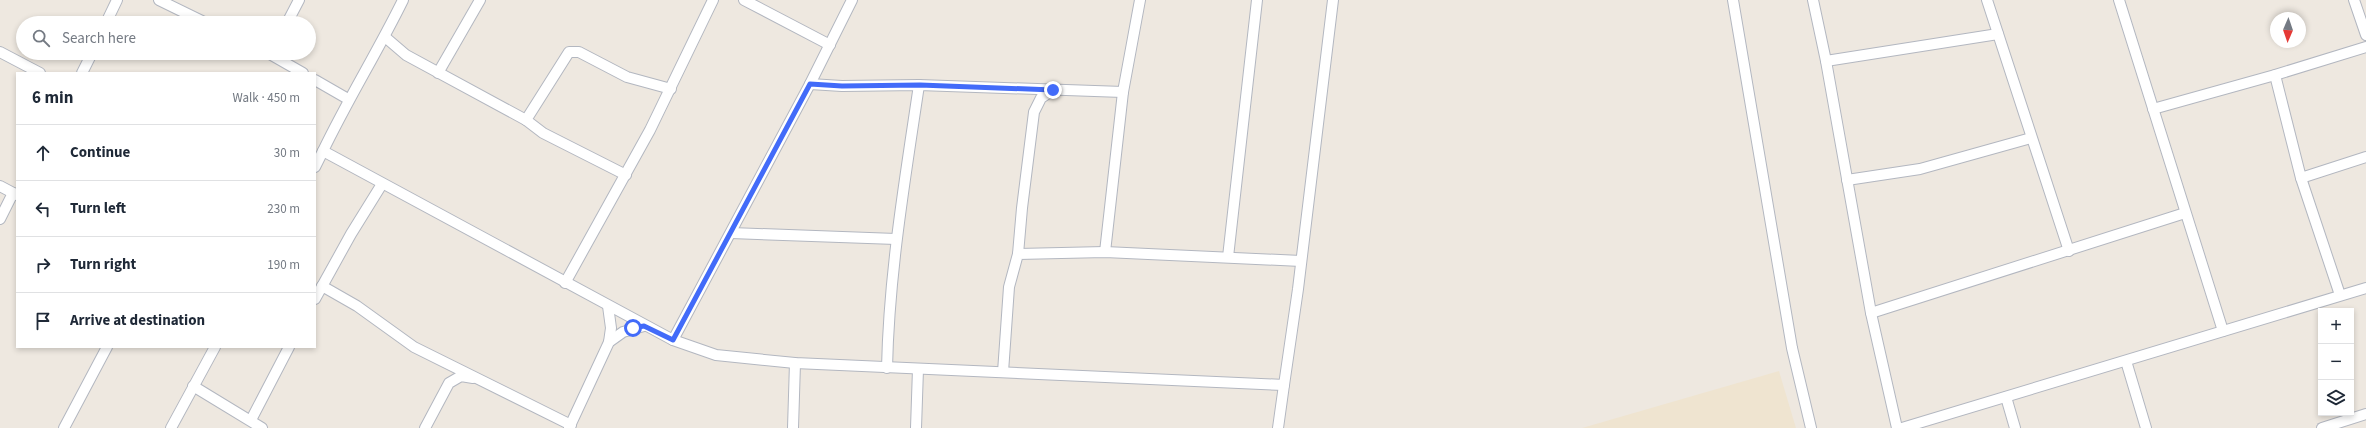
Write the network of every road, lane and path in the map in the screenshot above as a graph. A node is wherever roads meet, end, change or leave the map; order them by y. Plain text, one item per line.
1 (117, 0) edge
2 (159, 0) edge
3 (299, 0) edge
4 (403, 0) edge
5 (480, 0) edge
6 (713, 0) edge
7 (744, 0) edge
8 (852, 0) edge
9 (1140, 0) edge
10 (1257, 0) edge
11 (1333, 0) edge
12 (1733, 0) edge
13 (1813, 0) edge
14 (1987, 0) edge
15 (2119, 0) edge
16 (2354, 0) edge
17 (109, 16) edge
18 (192, 16) edge
19 (291, 16) edge
20 (1998, 34) junction
21 (2366, 35) edge
22 (385, 37) junction
23 (830, 45) junction
24 (2366, 46) edge
25 (0, 52) edge
26 (88, 60) edge
27 (280, 60) edge
28 (1826, 61) junction
29 (38, 72) edge
30 (82, 72) edge
31 (301, 72) edge
32 (438, 73) junction
33 (2275, 75) junction
34 (316, 81) edge
35 (810, 84) junction
36 (920, 85) junction
37 (671, 89) junction
38 (1053, 90) junction
39 (1123, 92) junction
40 (348, 99) junction
41 (2153, 109) junction
42 (526, 120) junction
43 (2031, 138) junction
44 (323, 151) junction
45 (2366, 157) edge
46 (316, 165) edge
47 (626, 175) junction
48 (2301, 178) junction
49 (1847, 180) junction
50 (382, 184) junction
51 (0, 186) edge
52 (15, 194) edge
53 (2185, 213) junction
54 (0, 219) edge
55 (731, 233) junction
56 (896, 239) junction
57 (2069, 251) junction
58 (1105, 252) junction
59 (1018, 254) junction
60 (1228, 257) junction
61 (1301, 261) junction
62 (565, 283) junction
63 (322, 286) junction
64 (2366, 288) edge
65 (2340, 295) junction
66 (316, 297) edge
67 (608, 306) junction
68 (1871, 313) junction
69 (644, 326) junction
70 (2223, 331) junction
71 (673, 340) junction
72 (609, 342) junction
73 (106, 348) edge
74 (214, 348) edge
75 (288, 348) edge
76 (2126, 361) junction
77 (795, 362) junction
78 (887, 368) junction
79 (918, 369) junction
80 (1003, 372) junction
81 (485, 380) junction
82 (1284, 385) junction
83 (193, 386) junction
84 (2006, 397) junction
85 (2366, 414) edge
86 (251, 420) junction
87 (570, 426) edge
88 (64, 428) edge
89 (171, 428) edge
90 (262, 428) edge
91 (425, 428) edge
92 (793, 428) edge
93 (916, 428) edge
94 (1278, 428) edge
95 (1811, 428) edge
96 (1897, 428) edge
97 (1902, 428) edge
98 (2015, 428) edge
99 (2146, 428) edge
100 (2322, 428) edge

1 - 17 street
2 - 18 street
3 - 19 street
4 - 22 street
5 - 32 street
6 - 37 street
7 - 23 street
8 - 23 street
9 - 39 street
10 - 60 street
11 - 61 street
12 - 95 street
13 - 28 street
14 - 20 street
15 - 41 street
16 - 21 street
20 - 28 street
20 - 43 street
22 - 32 street
22 - 40 street
23 - 35 street
24 - 33 street
25 - 29 street
26 - 30 street
27 - 31 street
28 - 49 street
32 - 42 street
33 - 41 street
33 - 48 street
34 - 40 street
35 - 36 street
35 - 55 street
36 - 38 street
36 - 56 street
37 - 42 street
37 - 47 street
38 - 39 street
38 - 59 street
39 - 58 street
40 - 44 street
41 - 53 street
42 - 47 street
43 - 49 street
43 - 57 street
44 - 46 street
44 - 50 street
45 - 48 street
47 - 62 street
48 - 65 street
49 - 68 street
50 - 62 street
50 - 63 street
51 - 52 street
52 - 54 street
53 - 57 street
53 - 70 street
55 - 56 street
55 - 71 street
56 - 78 street
57 - 68 street
58 - 59 street
58 - 60 street
59 - 80 street
60 - 61 street
61 - 82 street
62 - 67 street
63 - 66 street
63 - 81 street
64 - 65 street
65 - 70 street
67 - 69 street
67 - 72 street
68 - 96 street
69 - 71 street
69 - 72 street
70 - 76 street
71 - 77 street
72 - 87 street
73 - 88 street
74 - 83 street
75 - 86 street
76 - 84 street
76 - 99 street
77 - 78 street
77 - 92 street
78 - 79 street
79 - 80 street
79 - 93 street
80 - 82 street
81 - 87 street
81 - 91 street
82 - 94 street
83 - 86 street
83 - 89 street
84 - 97 street
84 - 98 street
85 - 100 street
86 - 90 street

